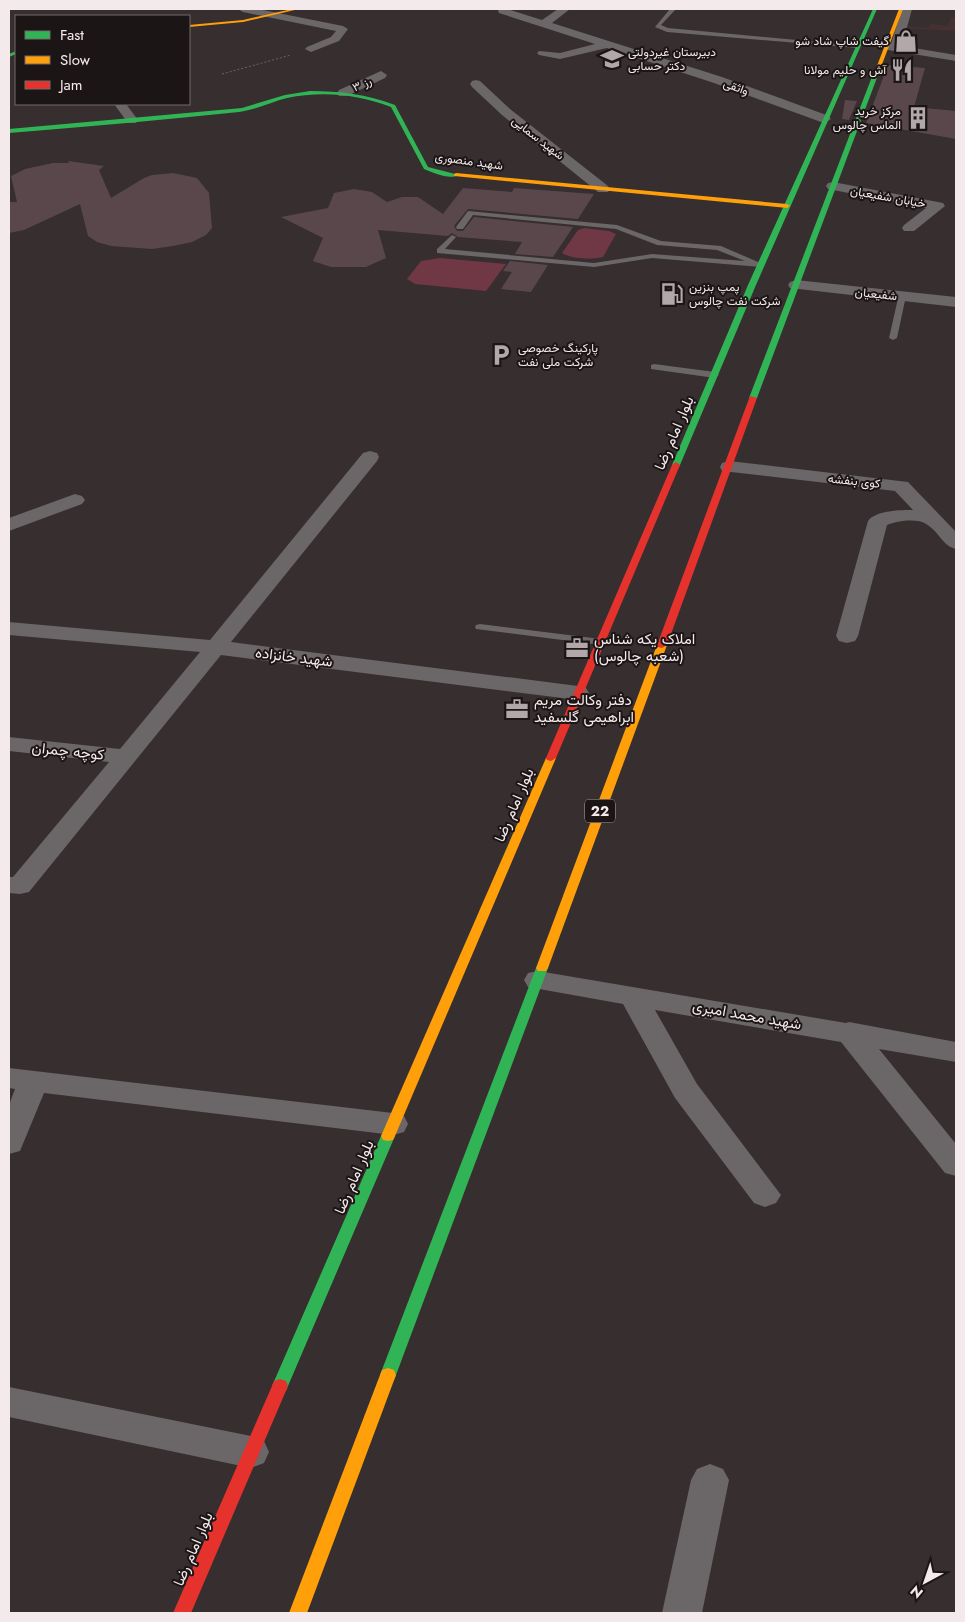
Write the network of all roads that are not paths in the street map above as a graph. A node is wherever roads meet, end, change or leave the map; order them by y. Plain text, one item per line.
1 (243, 9) edge
2 (296, 9) edge
3 (565, 9) edge
4 (672, 9) edge
5 (875, 9) edge
6 (901, 9) edge
7 (907, 9) edge
8 (503, 11) dead end
9 (274, 16) junction
10 (542, 25) junction
11 (190, 26) edge
12 (607, 45) junction
13 (858, 46) junction
14 (891, 48) junction
15 (311, 49) road end
16 (543, 53) dead end
17 (956, 58) edge
18 (381, 75) dead end
19 (476, 84) dead end
20 (343, 93) junction
21 (121, 105) edge
22 (825, 119) junction
23 (132, 120) junction
24 (9, 130) edge
25 (833, 186) junction
26 (603, 189) junction
27 (787, 206) junction
28 (460, 227) dead end
29 (909, 228) dead end
30 (452, 237) dead end
31 (761, 265) junction
32 (777, 266) dead end
33 (796, 285) junction
34 (902, 296) junction
35 (956, 302) edge
36 (893, 338) dead end
37 (654, 367) dead end
38 (720, 376) junction
39 (370, 457) dead end
40 (729, 467) junction
41 (75, 500) dead end
42 (935, 520) junction
43 (9, 525) edge
44 (956, 543) edge
45 (480, 627) dead end
46 (9, 628) edge
47 (847, 636) dead end
48 (601, 642) junction
49 (214, 647) junction
50 (578, 693) junction
51 (9, 744) edge
52 (127, 757) junction
53 (9, 885) edge
54 (538, 980) junction
55 (634, 996) junction
56 (849, 1032) junction
57 (956, 1052) edge
58 (22, 1079) edge
59 (393, 1124) junction
60 (9, 1143) edge
61 (956, 1166) edge
62 (765, 1195) dead end
63 (9, 1402) edge
64 (251, 1452) junction
65 (710, 1480) dead end
66 (182, 1613) edge
67 (298, 1613) edge
68 (682, 1613) edge

1 - 9 street
2 - 9 main road
3 - 10 street
4 - 13 lane
5 - 13 main road, بلوار امام رضا
6 - 14 main road, 22
7 - 14 street
8 - 10 street, واثقی
9 - 11 main road
9 - 15 street
10 - 12 street, واثقی
12 - 16 street
12 - 22 street, واثقی
13 - 22 main road, بلوار امام رضا
14 - 17 street
14 - 25 main road, 22
18 - 20 street, رز ۳
19 - 26 street, شهید سمایی
20 - 23 main road, شهید منصوری
20 - 26 main road, شهید منصوری
21 - 23 street
22 - 27 main road, بلوار امام رضا
23 - 24 main road, شهید منصوری
25 - 29 street, خیابان شفیعیان
25 - 33 main road, 22
26 - 27 main road, شهید منصوری
27 - 31 main road, بلوار امام رضا
28 - 31 lane
30 - 31 lane
31 - 32 main road
31 - 38 main road, بلوار امام رضا
33 - 34 street, شفیعیان
33 - 40 main road, 22
34 - 35 street, شفیعیان
34 - 36 lane
37 - 38 lane
38 - 48 main road, بلوار امام رضا
39 - 49 street
40 - 42 street, کوی بنفشه
40 - 54 main road, 22
41 - 43 street
42 - 44 street, کوی بنفشه
42 - 47 street
45 - 48 lane
46 - 49 street, شهید خانزاده
48 - 50 main road, بلوار امام رضا
49 - 50 street, شهید خانزاده
49 - 52 street
50 - 59 main road, بلوار امام رضا
51 - 52 street, کوچه چمران
52 - 53 street
54 - 55 street, شهید محمد امیری
54 - 67 main road, 22
55 - 56 street, شهید محمد امیری
55 - 62 street
56 - 57 street, شهید محمد امیری
56 - 61 street
58 - 59 street
58 - 60 street
59 - 64 main road, بلوار امام رضا
63 - 64 street
64 - 66 main road, بلوار امام رضا
65 - 68 street

